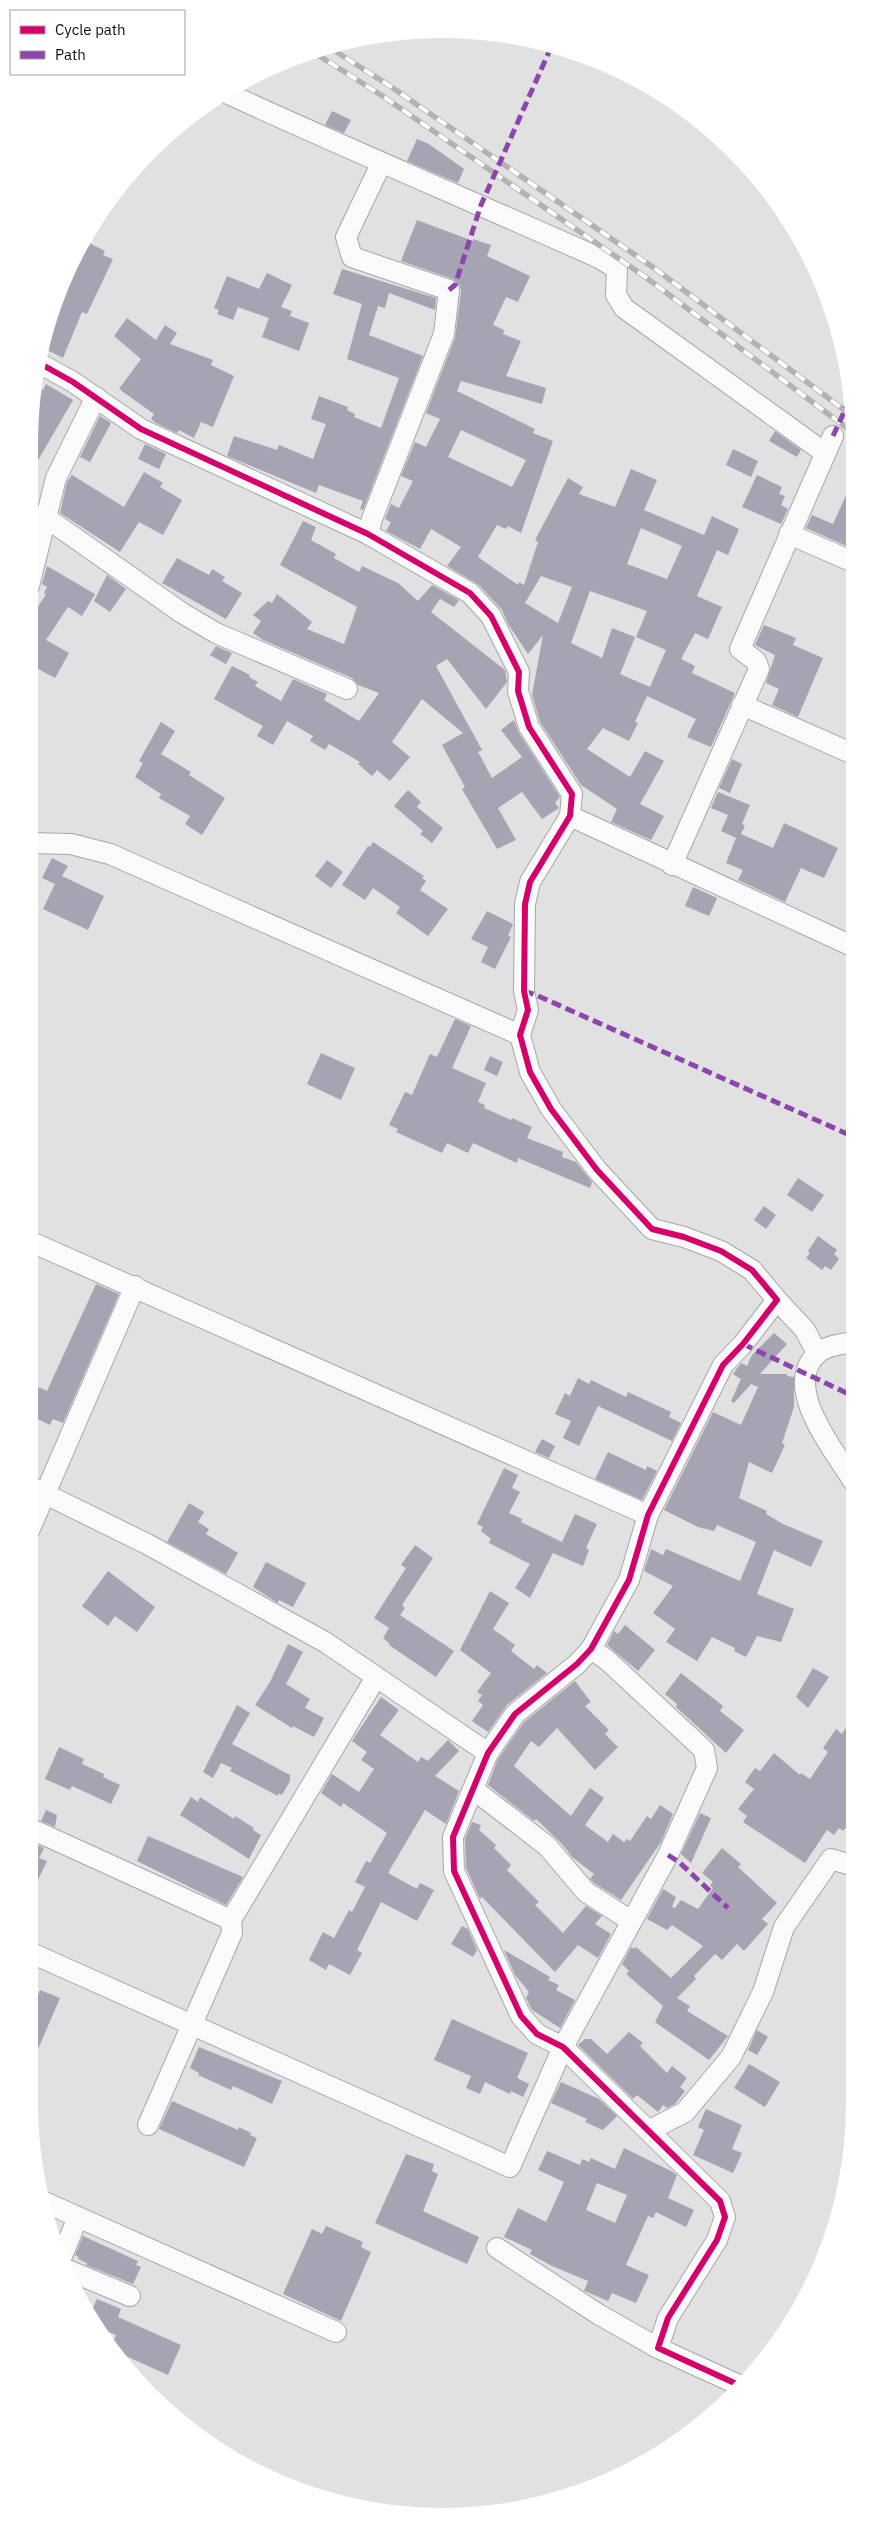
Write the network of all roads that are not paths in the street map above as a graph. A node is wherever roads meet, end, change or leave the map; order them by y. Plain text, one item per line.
1 (233, 96) edge
2 (381, 164) junction
3 (44, 366) edge
4 (96, 397) junction
5 (38, 514) edge
6 (38, 517) edge
7 (368, 534) junction
8 (789, 534) junction
9 (846, 560) edge
10 (347, 689) dead end
11 (742, 705) junction
12 (846, 750) edge
13 (570, 816) junction
14 (38, 843) edge
15 (672, 865) junction
16 (846, 943) edge
17 (520, 1035) junction
18 (38, 1245) edge
19 (135, 1286) junction
20 (777, 1300) junction
21 (846, 1344) edge
22 (817, 1353) junction
23 (846, 1469) edge
24 (38, 1488) edge
25 (38, 1490) edge
26 (648, 1515) junction
27 (591, 1649) junction
28 (376, 1677) junction
29 (488, 1753) junction
30 (473, 1788) junction
31 (38, 1832) edge
32 (846, 1864) edge
33 (231, 1920) junction
34 (631, 1922) junction
35 (38, 1956) edge
36 (191, 2024) junction
37 (563, 2047) junction
38 (148, 2125) dead end
39 (650, 2130) junction
40 (50, 2205) edge
41 (78, 2218) junction
42 (497, 2248) dead end
43 (65, 2249) edge
44 (75, 2273) edge
45 (130, 2296) dead end
46 (336, 2332) dead end
47 (658, 2348) junction
48 (732, 2383) edge

1 - 2 street
2 - 7 street
2 - 8 street
3 - 4 street
4 - 5 street
4 - 7 street
6 - 10 street
7 - 13 street
8 - 9 street
8 - 11 street
11 - 12 street
11 - 15 street
13 - 15 street
13 - 17 street
14 - 17 street
15 - 16 street
17 - 20 street
18 - 19 street
19 - 24 street
19 - 26 street
20 - 22 street
20 - 26 street
21 - 22 street
22 - 23 street
25 - 28 street
26 - 27 street
27 - 29 street
27 - 34 street
28 - 29 street
28 - 33 street
29 - 30 street
30 - 34 street
30 - 37 street
31 - 33 street
32 - 39 street
33 - 36 street
34 - 37 street
35 - 36 street
36 - 37 street
36 - 38 street
37 - 39 street
39 - 47 street
40 - 41 street
41 - 43 street
41 - 46 street
42 - 47 street
44 - 45 street
47 - 48 street

